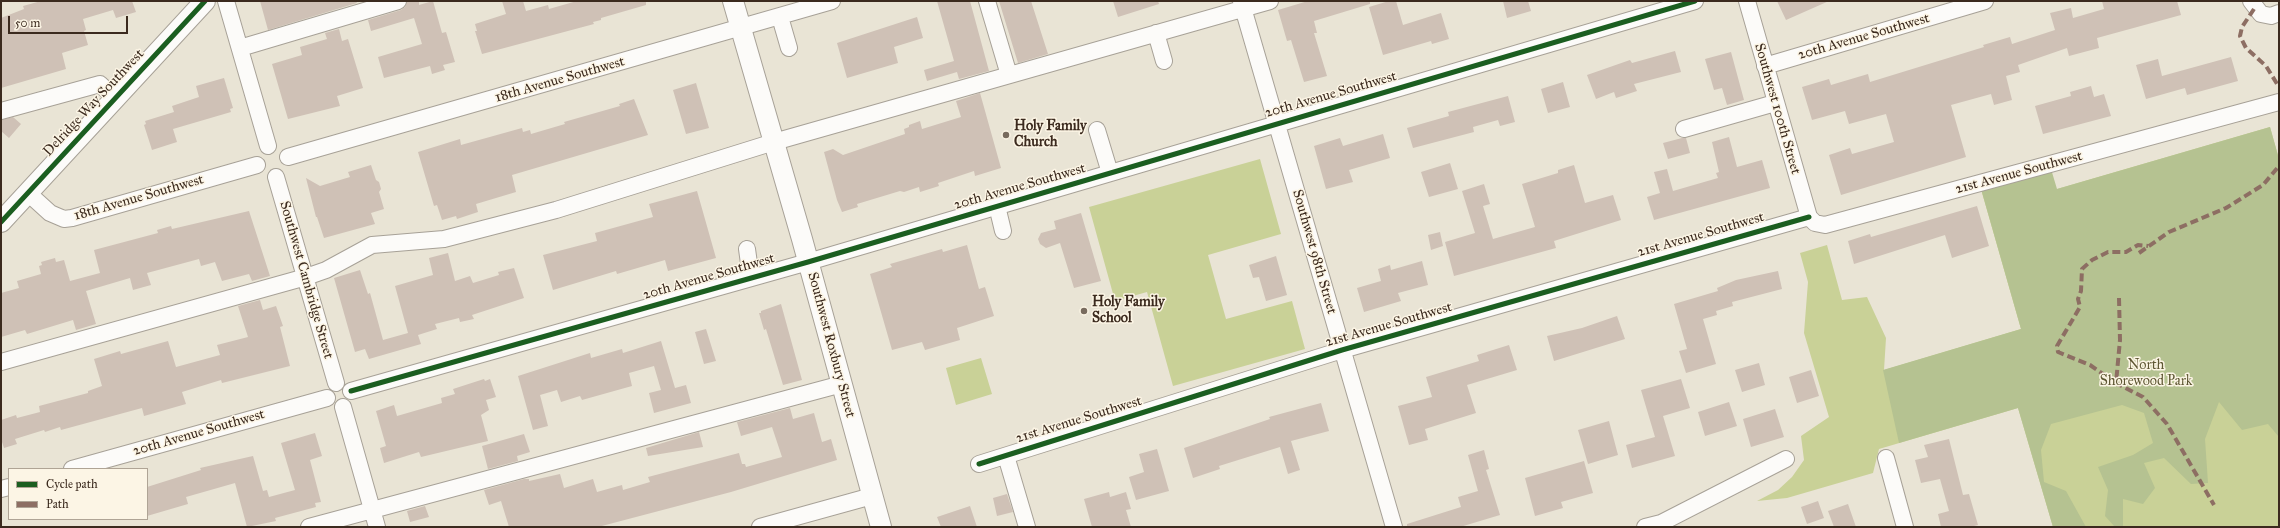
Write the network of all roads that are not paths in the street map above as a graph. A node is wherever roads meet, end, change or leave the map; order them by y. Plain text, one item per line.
1 (205, 1) edge
2 (226, 1) edge
3 (398, 1) edge
4 (733, 1) edge
5 (832, 1) edge
6 (987, 1) edge
7 (1270, 1) edge
8 (1695, 1) edge
9 (1747, 1) edge
10 (1986, 1) edge
11 (1242, 5) edge
12 (2253, 5) edge
13 (2279, 13) edge
14 (780, 17) junction
15 (742, 28) junction
16 (1156, 33) junction
17 (240, 48) junction
18 (789, 48) dead end
19 (1164, 61) dead end
20 (1765, 66) junction
21 (1009, 75) junction
22 (115, 98) junction
23 (2279, 102) edge
24 (1775, 103) junction
25 (1, 111) edge
26 (1277, 124) junction
27 (1684, 129) dead end
28 (1098, 130) dead end
29 (774, 142) junction
30 (268, 146) junction
31 (288, 157) junction
32 (257, 165) junction
33 (1110, 173) junction
34 (276, 177) junction
35 (28, 193) junction
36 (997, 206) junction
37 (1809, 217) junction
38 (1, 222) edge
39 (1003, 231) dead end
40 (747, 249) dead end
41 (808, 262) junction
42 (306, 277) junction
43 (751, 278) junction
44 (1342, 350) junction
45 (1, 362) edge
46 (336, 383) junction
47 (842, 384) junction
48 (351, 391) junction
49 (327, 398) junction
50 (343, 407) junction
51 (1006, 456) junction
52 (1886, 458) dead end
53 (1786, 459) dead end
54 (979, 464) dead end
55 (76, 468) edge
56 (872, 496) junction
57 (372, 509) junction
58 (309, 527) edge
59 (377, 527) edge
60 (760, 527) edge
61 (881, 527) edge
62 (1027, 527) edge
63 (1394, 527) edge
64 (1645, 527) edge
65 (1905, 527) edge

1 - 22 main road, Delridge Way Southwest
2 - 17 street
3 - 17 street
4 - 15 main road, Southwest Roxbury Street
5 - 14 street, 18th Avenue Southwest
6 - 21 street
7 - 11 street
8 - 26 street, 20th Avenue Southwest
9 - 20 street, Southwest 100th Street
10 - 20 street, 20th Avenue Southwest
11 - 16 street
11 - 26 street, Southwest 98th Street
12 - 13 street
14 - 15 street, 18th Avenue Southwest
14 - 18 street
15 - 29 main road, Southwest Roxbury Street
15 - 31 street, 18th Avenue Southwest
16 - 19 street
16 - 21 street
17 - 30 street
20 - 24 street, Southwest 100th Street
21 - 29 street
22 - 25 street
22 - 35 main road, Delridge Way Southwest
23 - 37 street, 21st Avenue Southwest
24 - 27 street
24 - 37 street, Southwest 100th Street
26 - 33 street, 20th Avenue Southwest
26 - 44 street, Southwest 98th Street
28 - 33 street
29 - 41 main road, Southwest Roxbury Street
29 - 42 street
30 - 31 street
30 - 32 street
31 - 34 street
32 - 34 street
32 - 35 street, 18th Avenue Southwest
33 - 36 street, 20th Avenue Southwest
34 - 42 street, Southwest Cambridge Street
35 - 38 main road, Delridge Way Southwest
36 - 39 street
36 - 41 street, 20th Avenue Southwest
37 - 44 street, 21st Avenue Southwest
40 - 43 street
41 - 43 street, 20th Avenue Southwest
41 - 47 main road, Southwest Roxbury Street
42 - 45 street
42 - 46 street, Southwest Cambridge Street
43 - 48 street, 20th Avenue Southwest
44 - 51 street, 21st Avenue Southwest
44 - 63 street, Southwest 98th Street
46 - 48 street
46 - 49 street
47 - 56 main road, Southwest Roxbury Street
47 - 57 street
48 - 50 street
49 - 50 street
49 - 55 street, 20th Avenue Southwest
50 - 57 street
51 - 54 street, 21st Avenue Southwest
51 - 62 street
52 - 65 street
53 - 64 street
56 - 60 street
56 - 61 main road, Southwest Roxbury Street
57 - 58 street
57 - 59 street

